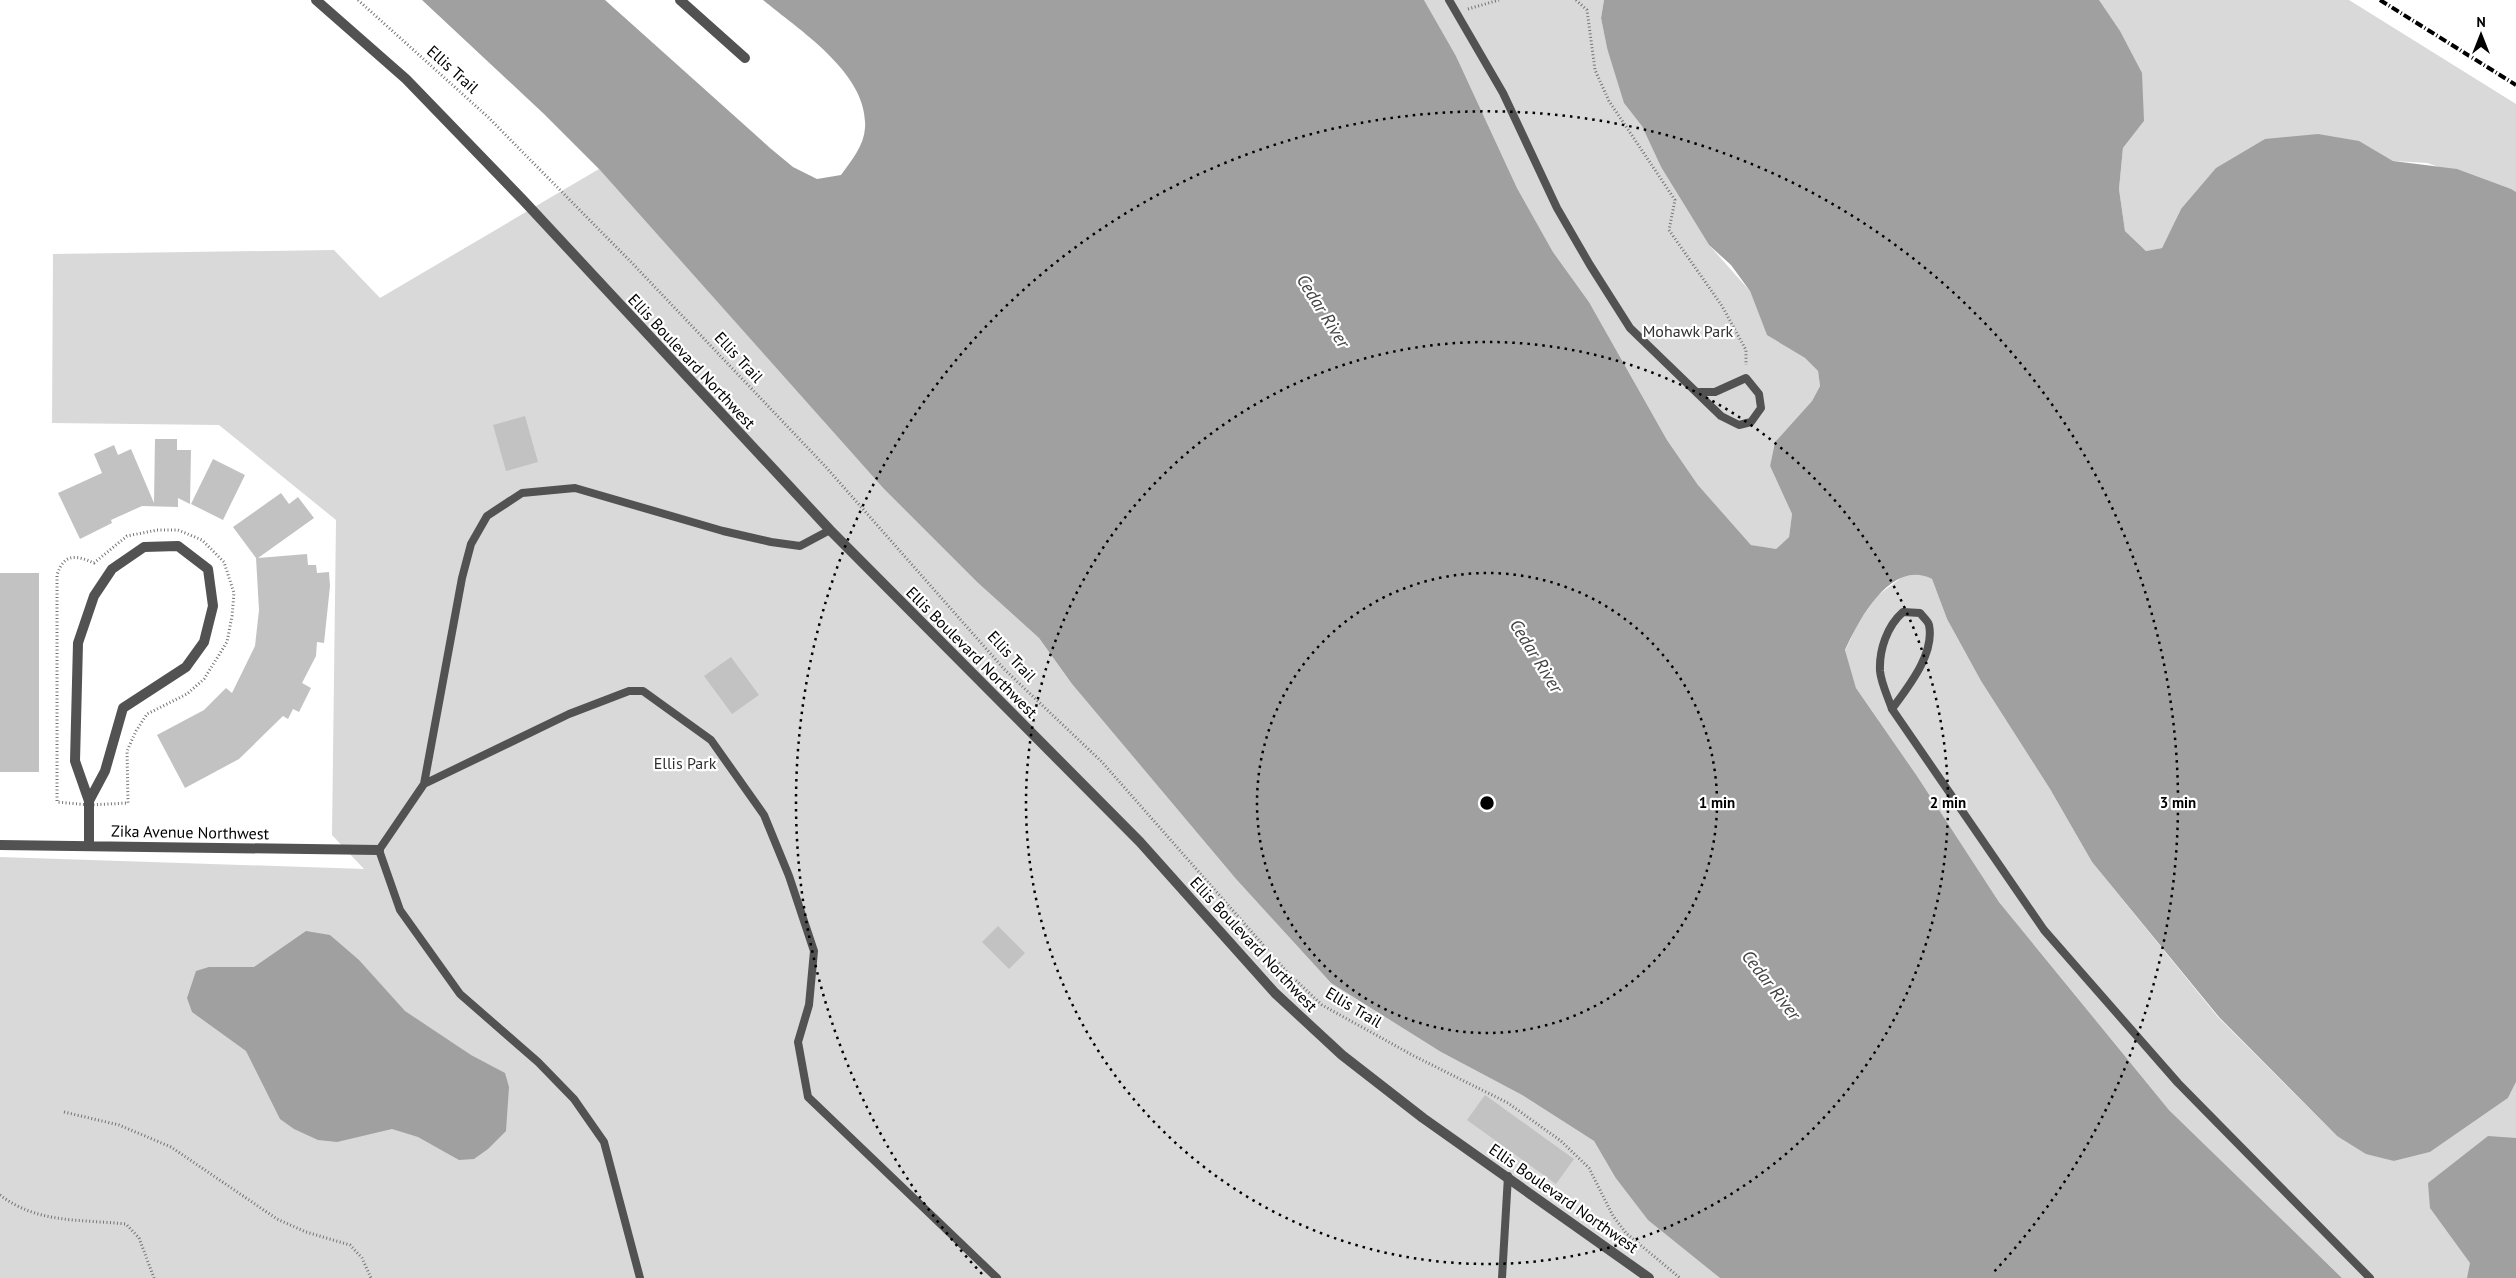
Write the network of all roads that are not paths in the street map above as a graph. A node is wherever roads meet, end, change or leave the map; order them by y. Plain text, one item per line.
1 (316, 0) edge
2 (680, 0) edge
3 (1449, 0) edge
4 (745, 58) dead end
5 (1697, 392) junction
6 (830, 530) junction
7 (1892, 709) junction
8 (424, 784) junction
9 (88, 803) junction
10 (0, 844) edge
11 (88, 846) junction
12 (379, 850) junction
13 (1508, 1176) junction
14 (640, 1278) edge
15 (997, 1278) edge
16 (1502, 1278) edge
17 (1649, 1278) edge
18 (2370, 1278) edge

1 - 6 street, Ellis Boulevard Northwest
2 - 4 street
3 - 5 lane
5 - 5 lane
6 - 8 lane
6 - 13 street, Ellis Boulevard Northwest
7 - 7 lane
7 - 18 lane
8 - 12 lane
8 - 15 lane
9 - 9 street
9 - 11 street
10 - 11 street, Zika Avenue Northwest
11 - 12 street, Zika Avenue Northwest
12 - 14 lane
13 - 16 lane
13 - 17 street, Ellis Boulevard Northwest

